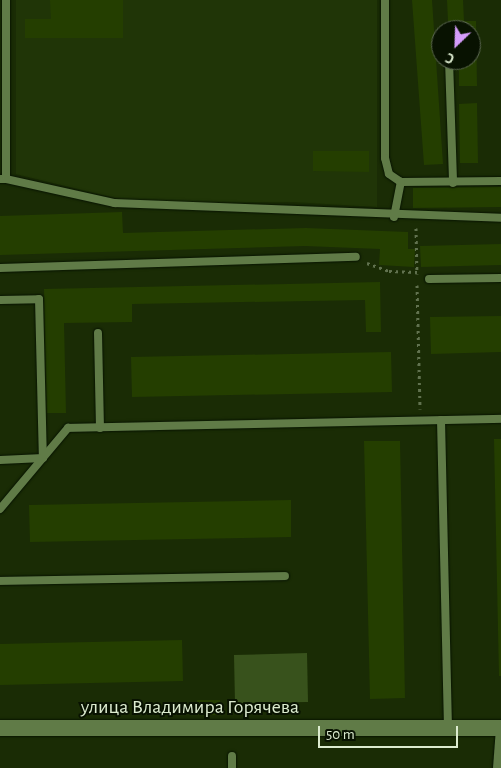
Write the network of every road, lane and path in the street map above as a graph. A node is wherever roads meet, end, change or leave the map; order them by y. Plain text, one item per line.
1 (6, 0) edge
2 (385, 0) edge
3 (449, 70) edge
4 (3, 179) edge
5 (401, 182) junction
6 (501, 182) edge
7 (452, 183) junction
8 (394, 217) junction
9 (416, 217) junction
10 (501, 218) edge
11 (356, 257) joint
12 (0, 268) edge
13 (417, 272) junction
14 (501, 278) edge
15 (429, 279) dead end
16 (0, 300) edge
17 (98, 333) dead end
18 (501, 419) edge
19 (441, 420) junction
20 (420, 421) junction
21 (100, 428) junction
22 (43, 458) junction
23 (0, 460) edge
24 (0, 509) edge
25 (285, 576) dead end
26 (0, 581) edge
27 (448, 727) junction
28 (0, 728) edge
29 (501, 728) edge
30 (232, 756) dead end
31 (499, 767) edge
32 (232, 768) edge

1 - 4 lane
2 - 5 lane
3 - 7 lane
4 - 8 lane
5 - 7 lane
5 - 8 lane
6 - 7 lane
8 - 9 lane
9 - 10 lane
9 - 13 path
11 - 12 lane
11 - 13 path
13 - 20 path
14 - 15 lane
16 - 22 lane
17 - 21 lane
18 - 19 lane
19 - 20 lane
19 - 27 lane
20 - 21 lane
21 - 22 lane
22 - 23 lane
22 - 24 lane
25 - 26 lane
27 - 28 street, улица Владимира Горячева
27 - 29 street, улица Владимира Горячева
29 - 31 lane
30 - 32 lane

